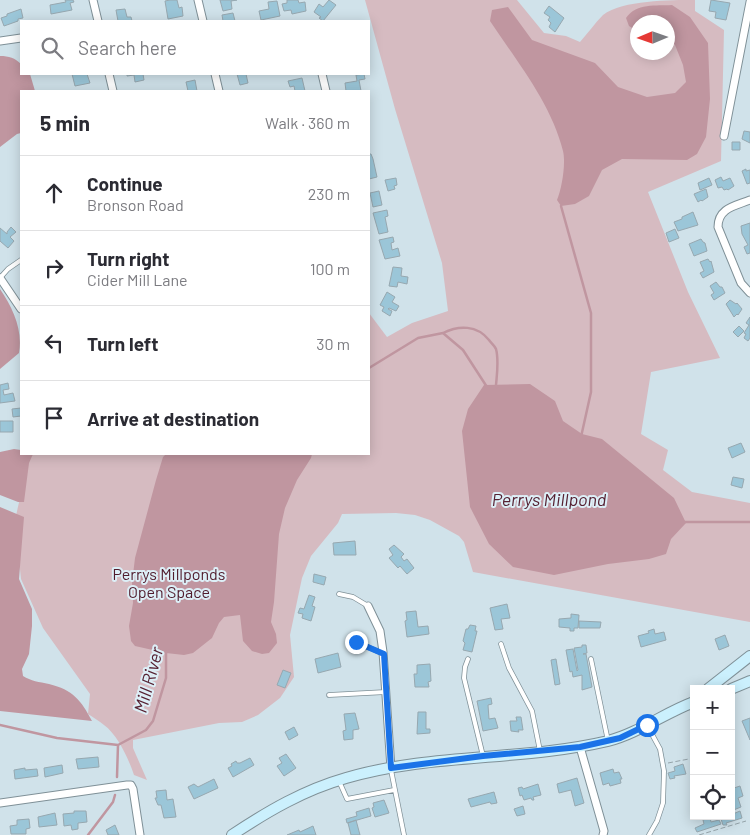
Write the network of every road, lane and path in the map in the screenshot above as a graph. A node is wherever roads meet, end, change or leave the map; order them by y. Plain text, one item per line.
1 (93, 0) edge
2 (198, 0) edge
3 (750, 2) edge
4 (98, 20) edge
5 (203, 20) edge
6 (20, 38) edge
7 (0, 41) edge
8 (109, 75) edge
9 (215, 75) edge
10 (322, 75) edge
11 (113, 90) edge
12 (219, 90) edge
13 (326, 90) edge
14 (724, 136) dead end
15 (750, 200) edge
16 (20, 261) edge
17 (0, 278) edge
18 (750, 293) edge
19 (20, 308) edge
20 (339, 594) dead end
21 (368, 606) joint
22 (356, 642) dead end
23 (501, 644) dead end
24 (384, 654) junction
25 (750, 656) edge
26 (468, 658) dead end
27 (591, 660) dead end
28 (750, 682) edge
29 (713, 685) edge
30 (735, 688) edge
31 (386, 692) junction
32 (329, 695) dead end
33 (690, 703) edge
34 (647, 725) junction
35 (608, 741) junction
36 (580, 747) junction
37 (540, 751) junction
38 (483, 756) junction
39 (690, 759) edge
40 (663, 764) junction
41 (391, 768) junction
42 (339, 780) junction
43 (394, 790) junction
44 (0, 803) edge
45 (746, 821) dead end
46 (140, 835) edge
47 (232, 835) edge
48 (404, 835) edge
49 (603, 835) edge
50 (649, 835) edge
51 (698, 835) edge

1 - 4 street
2 - 5 street
3 - 14 street
6 - 7 street
8 - 11 street
9 - 12 street
10 - 13 street
15 - 18 street
16 - 17 lane
17 - 19 street
20 - 21 lane
21 - 24 street
22 - 24 lane
23 - 37 lane
24 - 31 street
25 - 29 main road
26 - 38 lane
27 - 35 lane
28 - 30 main road
31 - 32 lane
31 - 41 street
33 - 34 main road
34 - 35 main road
34 - 40 lane
35 - 36 main road
36 - 37 main road
36 - 49 street
37 - 38 main road
38 - 41 main road
39 - 40 path
40 - 50 lane
41 - 42 main road
41 - 43 lane
42 - 43 lane
42 - 47 main road
43 - 48 lane
44 - 46 street
45 - 51 path

